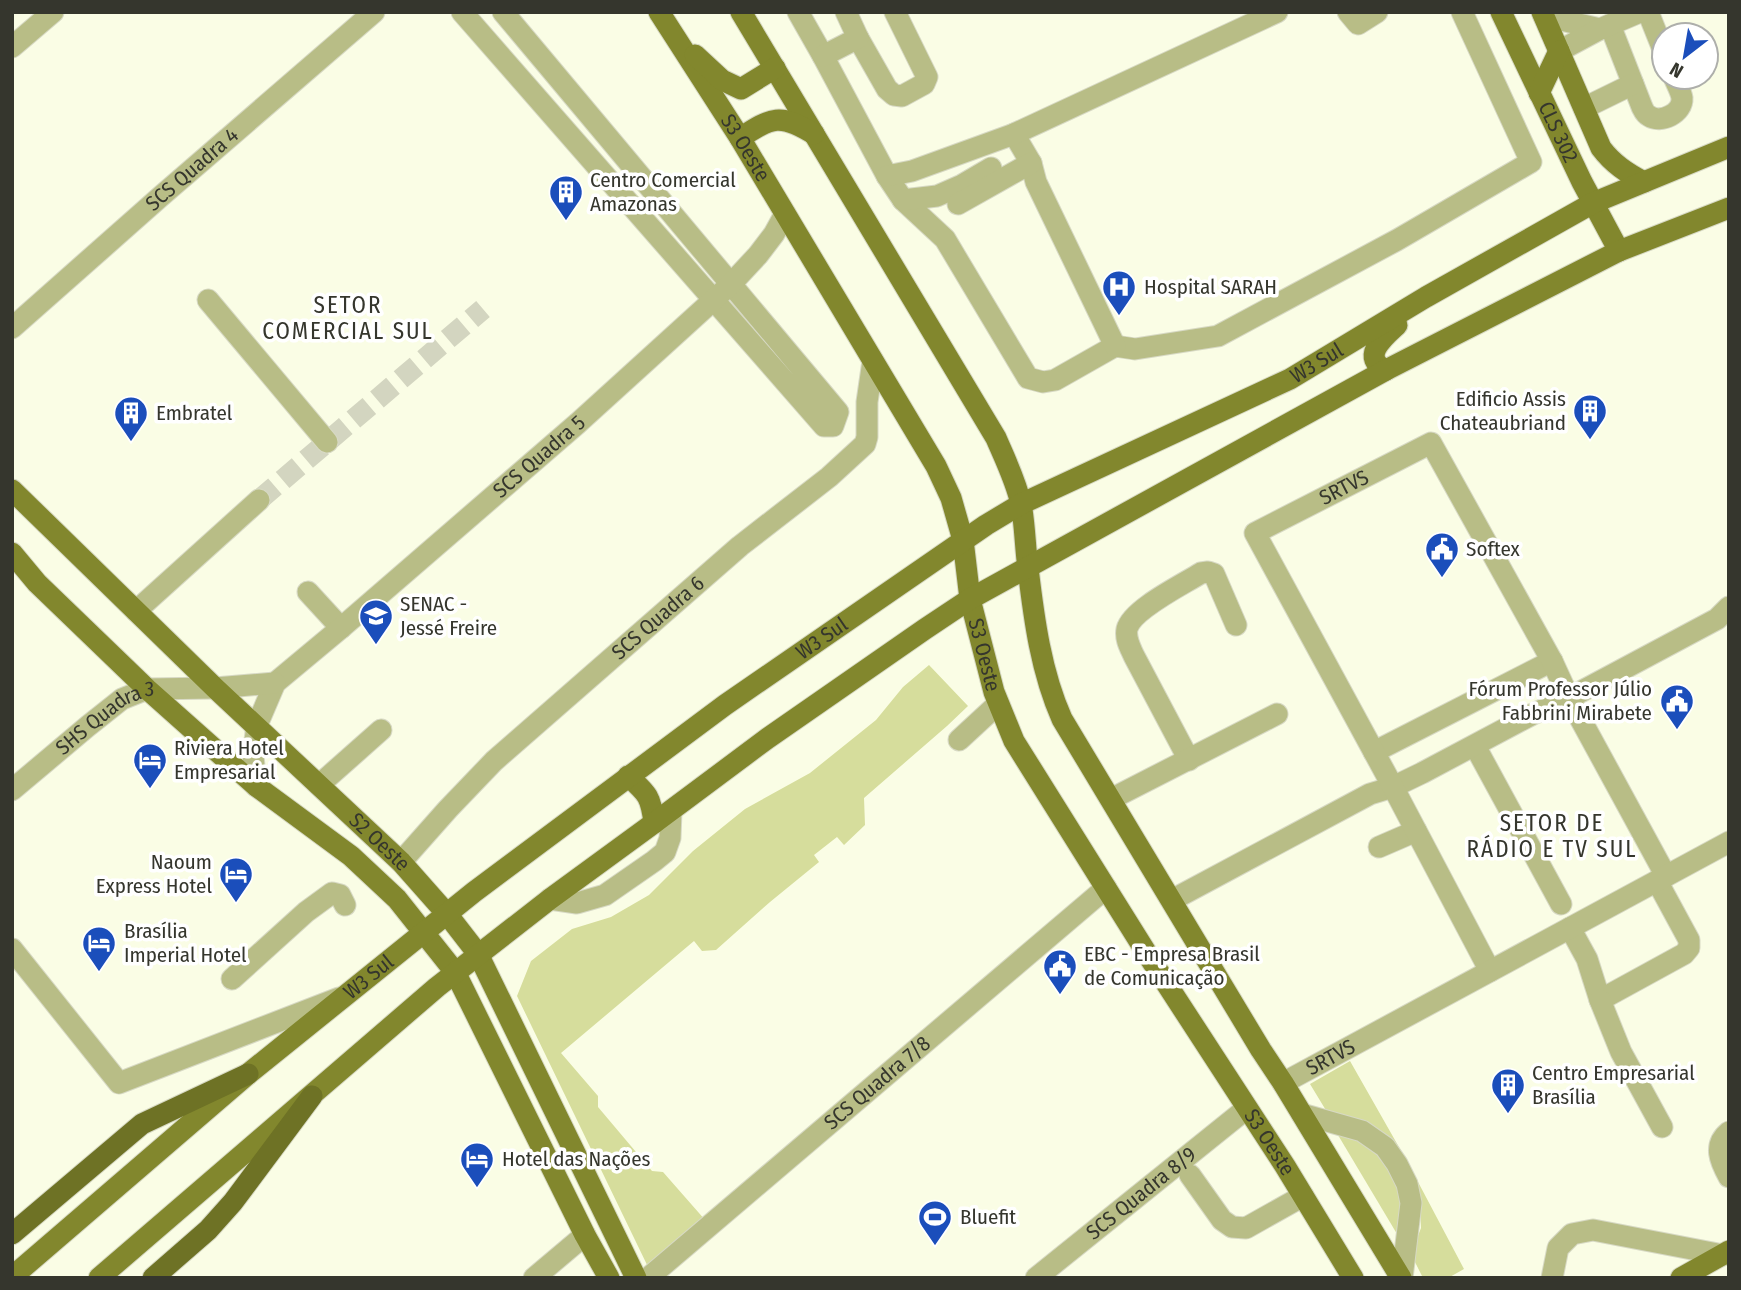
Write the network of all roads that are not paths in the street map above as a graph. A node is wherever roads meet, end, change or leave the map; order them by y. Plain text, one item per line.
1 (53, 12) edge
2 (374, 12) edge
3 (461, 12) edge
4 (503, 12) edge
5 (659, 12) edge
6 (741, 12) edge
7 (798, 12) edge
8 (846, 12) edge
9 (895, 12) edge
10 (1277, 12) edge
11 (1348, 12) edge
12 (1377, 12) edge
13 (1462, 12) edge
14 (1501, 12) edge
15 (1640, 12) edge
16 (1543, 14) edge
17 (1605, 27) junction
18 (858, 38) junction
19 (676, 41) junction
20 (12, 47) edge
21 (1559, 51) junction
22 (823, 56) junction
23 (775, 68) junction
24 (1633, 84) junction
25 (1679, 91) edge
26 (1539, 93) junction
27 (1584, 108) junction
28 (814, 134) junction
29 (1014, 134) junction
30 (740, 138) junction
31 (1729, 148) edge
32 (1031, 163) junction
33 (990, 168) dead end
34 (887, 176) junction
35 (1644, 182) junction
36 (903, 200) junction
37 (1593, 203) junction
38 (958, 204) dead end
39 (666, 206) junction
40 (1729, 208) edge
41 (785, 214) junction
42 (647, 225) junction
43 (1619, 251) junction
44 (731, 284) junction
45 (1426, 297) junction
46 (208, 300) dead end
47 (713, 300) junction
48 (12, 328) edge
49 (1115, 345) junction
50 (873, 361) junction
51 (1386, 370) junction
52 (327, 442) dead end
53 (12, 490) edge
54 (260, 500) tunnel mouth
55 (1021, 504) junction
56 (963, 540) junction
57 (12, 553) edge
58 (1028, 568) junction
59 (308, 592) dead end
60 (970, 600) junction
61 (1729, 607) edge
62 (136, 611) junction
63 (1236, 625) dead end
64 (341, 628) junction
65 (1552, 661) junction
66 (275, 683) junction
67 (215, 688) junction
68 (147, 689) junction
69 (1569, 698) junction
70 (999, 704) junction
71 (1277, 714) dead end
72 (257, 725) junction
73 (381, 730) dead end
74 (960, 740) dead end
75 (1475, 746) junction
76 (1374, 752) junction
77 (1189, 761) junction
78 (628, 776) junction
79 (319, 785) junction
80 (256, 786) junction
81 (1393, 787) junction
82 (12, 790) edge
83 (1111, 799) junction
84 (663, 817) junction
85 (1416, 831) junction
86 (1729, 842) edge
87 (1378, 847) dead end
88 (401, 862) junction
89 (1661, 879) junction
90 (1106, 888) junction
91 (550, 899) junction
92 (1172, 900) junction
93 (1561, 904) dead end
94 (345, 905) dead end
95 (447, 914) junction
96 (1570, 928) junction
97 (424, 932) junction
98 (12, 949) edge
99 (478, 954) junction
100 (1490, 971) junction
101 (455, 972) junction
102 (232, 979) dead end
103 (342, 997) junction
104 (1600, 1000) junction
105 (248, 1074) junction
106 (1283, 1083) junction
107 (313, 1096) junction
108 (1246, 1109) junction
109 (1302, 1114) junction
110 (1662, 1127) dead end
111 (1729, 1132) edge
112 (1189, 1175) dead end
113 (1729, 1177) edge
114 (1303, 1196) junction
115 (12, 1234) edge
116 (585, 1235) junction
117 (1727, 1255) edge
118 (12, 1277) edge
119 (99, 1278) edge
120 (153, 1278) edge
121 (534, 1278) edge
122 (609, 1278) edge
123 (636, 1278) edge
124 (648, 1278) edge
125 (1036, 1278) edge
126 (1353, 1278) edge
127 (1401, 1278) edge
128 (1552, 1278) edge
129 (1681, 1278) edge

1 - 20 street
2 - 48 street, SCS Quadra 4
3 - 42 street
4 - 39 street
5 - 19 main road, S3 Oeste
6 - 23 main road, S3 Oeste
7 - 22 street
8 - 18 street
9 - 18 street
10 - 29 street
11 - 12 street
13 - 49 street
14 - 26 main road, CLS 302
15 - 17 street
16 - 17 street
16 - 21 main road, CLS 302
17 - 21 street
17 - 24 street
18 - 22 street
19 - 23 main road
19 - 30 main road, S3 Oeste
21 - 26 main road
21 - 27 main road, CLS 302
22 - 34 street
23 - 28 main road, S3 Oeste
24 - 25 street
24 - 27 street
26 - 37 main road, CLS 302
27 - 35 main road, CLS 302
28 - 30 main road
28 - 55 main road, S3 Oeste
29 - 32 street
29 - 34 street
30 - 41 main road, S3 Oeste
31 - 35 main road, W3 Sul
32 - 38 street
32 - 49 street
33 - 36 street
34 - 36 street
35 - 37 main road, W3 Sul
36 - 49 street
37 - 43 main road, CLS 302
37 - 45 main road, W3 Sul
39 - 42 street
39 - 44 street
40 - 43 main road, W3 Sul
41 - 44 street, SCS Quadra 5
41 - 50 main road, S3 Oeste
42 - 47 street
43 - 51 main road, W3 Sul
44 - 47 street, SCS Quadra 5
44 - 47 street
45 - 51 main road
45 - 55 main road, W3 Sul
46 - 52 street
47 - 64 street, SCS Quadra 5
50 - 56 main road, S3 Oeste
50 - 88 street, SCS Quadra 6
51 - 58 main road, W3 Sul
53 - 62 main road, S2 Oeste
54 - 62 street
55 - 56 main road, W3 Sul
55 - 58 main road, S3 Oeste
56 - 60 main road, S3 Oeste
56 - 78 main road, W3 Sul
57 - 68 main road, S2 Oeste
58 - 60 main road, W3 Sul
58 - 83 main road, S3 Oeste
59 - 64 street
60 - 70 main road, S3 Oeste
60 - 84 main road, W3 Sul
61 - 69 street
62 - 67 main road, S2 Oeste
63 - 77 street
64 - 66 street, SCS Quadra 5
65 - 69 street, SRTVS
65 - 76 street
65 - 76 street, SRTVS
66 - 67 street
66 - 72 street, SCS Quadra 5
67 - 68 street, SHS Quadra 3
67 - 72 main road, S2 Oeste
68 - 80 main road, S2 Oeste
68 - 82 street, SHS Quadra 3
69 - 75 street
69 - 89 street, SRTVS
70 - 74 street
70 - 90 main road, S3 Oeste
71 - 77 street
72 - 79 main road, S2 Oeste
72 - 80 street, SCS Quadra 5
73 - 79 street
75 - 81 street
75 - 93 street
76 - 81 street, SRTVS
77 - 83 street
78 - 84 main road
78 - 95 main road, W3 Sul
79 - 88 main road, S2 Oeste
80 - 97 main road, S2 Oeste
81 - 85 street, SRTVS
81 - 92 street
83 - 92 main road, S3 Oeste
84 - 91 main road, W3 Sul
84 - 91 street
85 - 87 street
85 - 100 street, SRTVS
86 - 89 street, SRTVS
88 - 95 main road, S2 Oeste
89 - 96 street, SRTVS
89 - 104 street
90 - 108 main road, S3 Oeste
90 - 124 street, SCS Quadra 7/8
91 - 99 main road, W3 Sul
92 - 106 main road, S3 Oeste
94 - 102 street
95 - 97 main road, W3 Sul
95 - 99 main road, S2 Oeste
96 - 100 street, SRTVS
96 - 104 street
97 - 101 main road, S2 Oeste
97 - 103 main road, W3 Sul
98 - 103 street
99 - 101 main road, W3 Sul
99 - 123 main road, S2 Oeste
100 - 106 street, SRTVS
101 - 107 main road, W3 Sul
101 - 116 main road, S2 Oeste
103 - 105 main road, W3 Sul
104 - 110 street
105 - 115 highway
105 - 118 main road, W3 Sul
106 - 109 main road, S3 Oeste
107 - 119 main road, W3 Sul
107 - 120 highway
108 - 114 main road, S3 Oeste
108 - 125 street, SCS Quadra 8/9
109 - 127 main road, S3 Oeste
109 - 127 street
111 - 113 street
112 - 114 street
114 - 126 main road, S3 Oeste
116 - 121 street
116 - 122 main road, S2 Oeste
117 - 128 street
117 - 129 main road

